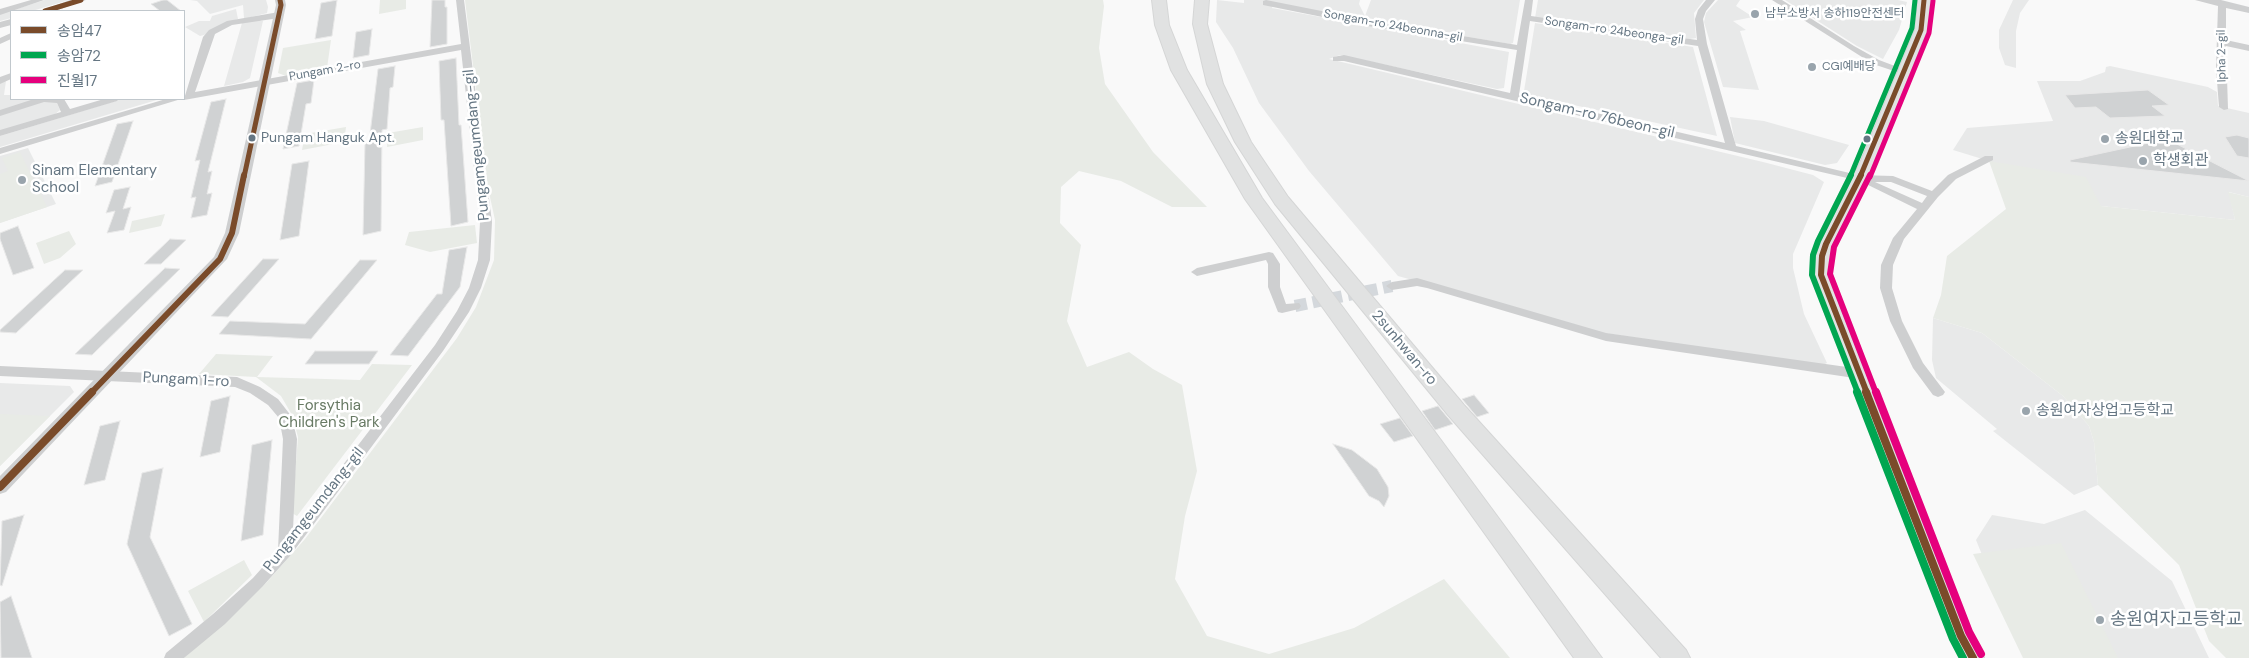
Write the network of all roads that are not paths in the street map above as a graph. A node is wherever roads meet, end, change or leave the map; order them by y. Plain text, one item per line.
1 (40, 0) edge
2 (81, 0) edge
3 (280, 0) edge
4 (460, 0) edge
5 (1159, 0) edge
6 (1202, 0) edge
7 (1529, 0) edge
8 (1711, 0) edge
9 (1776, 0) edge
10 (1924, 0) edge
11 (2199, 0) edge
12 (2218, 2) edge
13 (1266, 3) dead end
14 (48, 10) edge
15 (2249, 10) edge
16 (0, 12) edge
17 (279, 15) junction
18 (1526, 18) junction
19 (2221, 42) junction
20 (1702, 44) junction
21 (466, 46) junction
22 (1521, 48) junction
23 (2249, 48) edge
24 (1336, 59) dead end
25 (1903, 71) junction
26 (195, 78) junction
27 (185, 80) edge
28 (264, 82) junction
29 (186, 96) edge
30 (1514, 97) junction
31 (40, 100) edge
32 (60, 100) edge
33 (111, 100) edge
34 (173, 100) edge
35 (2224, 107) dead end
36 (0, 112) edge
37 (67, 113) junction
38 (0, 133) edge
39 (1731, 148) junction
40 (0, 151) edge
41 (1989, 158) dead end
42 (1858, 178) junction
43 (1934, 196) junction
44 (1923, 208) junction
45 (1197, 272) dead end
46 (1392, 286) tunnel mouth
47 (1295, 306) tunnel mouth
48 (0, 371) edge
49 (1861, 374) junction
50 (107, 376) junction
51 (1938, 392) dead end
52 (0, 487) edge
53 (285, 552) junction
54 (172, 658) edge
55 (1589, 658) edge
56 (1677, 658) edge
57 (1973, 658) edge

1 - 16 street
2 - 14 street
3 - 17 street
4 - 21 street, Pungamgeumdang-gil
5 - 55 highway, 2sunhwan-ro
6 - 56 highway, 2sunhwan-ro
7 - 18 street
8 - 20 street, Songam-ro 24beonga-gil
9 - 25 street
10 - 25 main road
11 - 12 street
12 - 15 street
12 - 19 street, Ipha 2-gil
13 - 22 street, Songam-ro 24beonna-gil
17 - 26 street
17 - 28 street
18 - 20 street, Songam-ro 24beonga-gil
18 - 22 street
19 - 23 street
19 - 35 street, Ipha 2-gil
20 - 39 street, Songam-ro 24beonga-gil
21 - 28 street, Pungam 2-ro
21 - 53 street, Pungamgeumdang-gil
22 - 30 street
24 - 30 street, Songam-ro 76beon-gil
25 - 42 main road
26 - 27 street
26 - 29 street
28 - 29 street, Pungam 2-ro
28 - 50 street
30 - 39 street, Songam-ro 76beon-gil
31 - 36 street
32 - 37 street
33 - 37 street
34 - 40 street
37 - 38 street
39 - 42 street, Songam-ro 76beon-gil
41 - 43 street
42 - 43 street
42 - 44 street
42 - 49 main road
43 - 44 street
44 - 51 street
45 - 47 street
46 - 49 street
48 - 50 street, Pungam 1-ro
49 - 57 main road
50 - 52 street
50 - 53 street, Pungam 1-ro
53 - 54 street, Pungamgeumdang-gil

